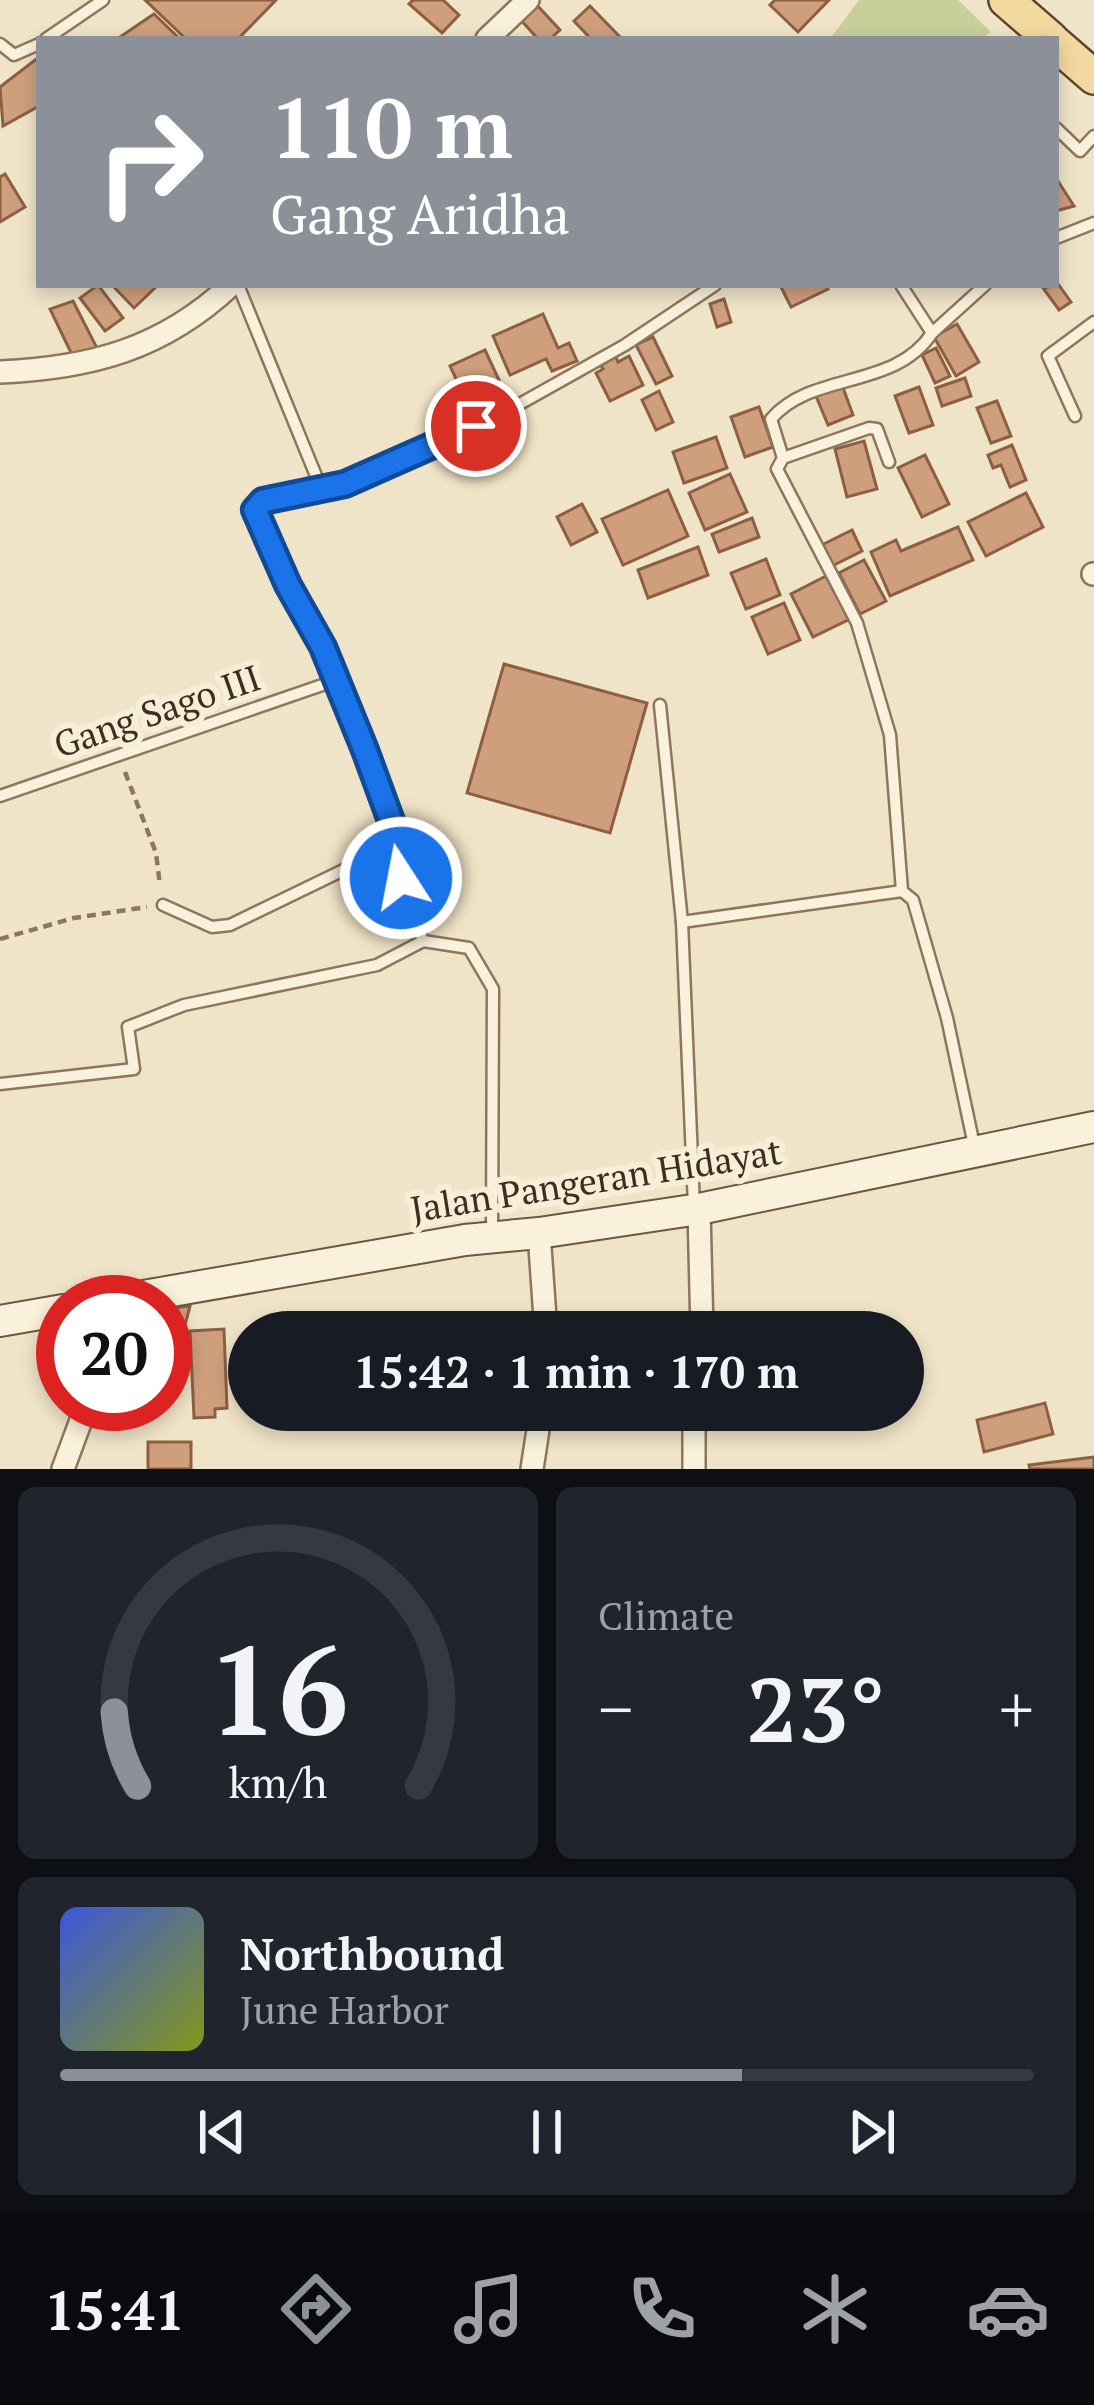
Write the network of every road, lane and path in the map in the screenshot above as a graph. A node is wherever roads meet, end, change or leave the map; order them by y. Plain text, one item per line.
1 (104, 0) edge
2 (528, 0) edge
3 (1006, 0) edge
4 (50, 36) edge
5 (490, 36) edge
6 (1043, 36) edge
7 (0, 44) edge
8 (36, 45) edge
9 (1059, 51) edge
10 (1094, 77) edge
11 (1059, 131) edge
12 (1094, 136) edge
13 (1094, 223) edge
14 (1059, 237) edge
15 (231, 288) edge
16 (236, 288) edge
17 (710, 288) edge
18 (903, 288) edge
19 (983, 288) edge
20 (1094, 322) edge
21 (932, 333) junction
22 (0, 372) edge
23 (1075, 416) dead end
24 (783, 458) junction
25 (889, 462) dead end
26 (321, 488) junction
27 (334, 682) junction
28 (659, 705) dead end
29 (119, 757) junction
30 (0, 796) edge
31 (389, 847) junction
32 (902, 891) junction
33 (163, 905) junction
34 (682, 922) junction
35 (0, 939) edge
36 (423, 940) junction
37 (0, 1084) edge
38 (1094, 1127) edge
39 (976, 1152) junction
40 (696, 1209) junction
41 (538, 1233) junction
42 (492, 1237) junction
43 (192, 1288) edge
44 (544, 1311) edge
45 (701, 1311) edge
46 (36, 1315) edge
47 (0, 1321) edge
48 (77, 1431) edge
49 (538, 1431) edge
50 (694, 1431) edge
51 (63, 1469) edge
52 (532, 1469) edge
53 (694, 1469) edge

1 - 4 lane
2 - 5 street
3 - 6 main road
7 - 8 lane
9 - 10 main road
11 - 12 lane
13 - 14 lane
15 - 22 street
16 - 26 lane
17 - 26 lane
18 - 21 lane
19 - 21 lane
20 - 23 lane
21 - 24 lane
24 - 25 lane
24 - 32 lane
26 - 27 lane
27 - 29 lane, Gang Sago III
27 - 31 lane
28 - 34 lane
29 - 30 lane, Gang Sago III
29 - 33 path
31 - 33 lane
31 - 36 lane
32 - 34 lane
32 - 39 lane
33 - 35 path
34 - 40 lane
36 - 37 lane
36 - 42 lane
38 - 39 main road, Jalan Pangeran Hidayat
39 - 40 main road, Jalan Pangeran Hidayat
40 - 41 main road, Jalan Pangeran Hidayat
40 - 45 street
41 - 42 main road, Jalan Pangeran Hidayat
41 - 44 street
42 - 43 main road, Jalan Pangeran Hidayat
46 - 47 main road
48 - 51 street
49 - 52 street
50 - 53 street

